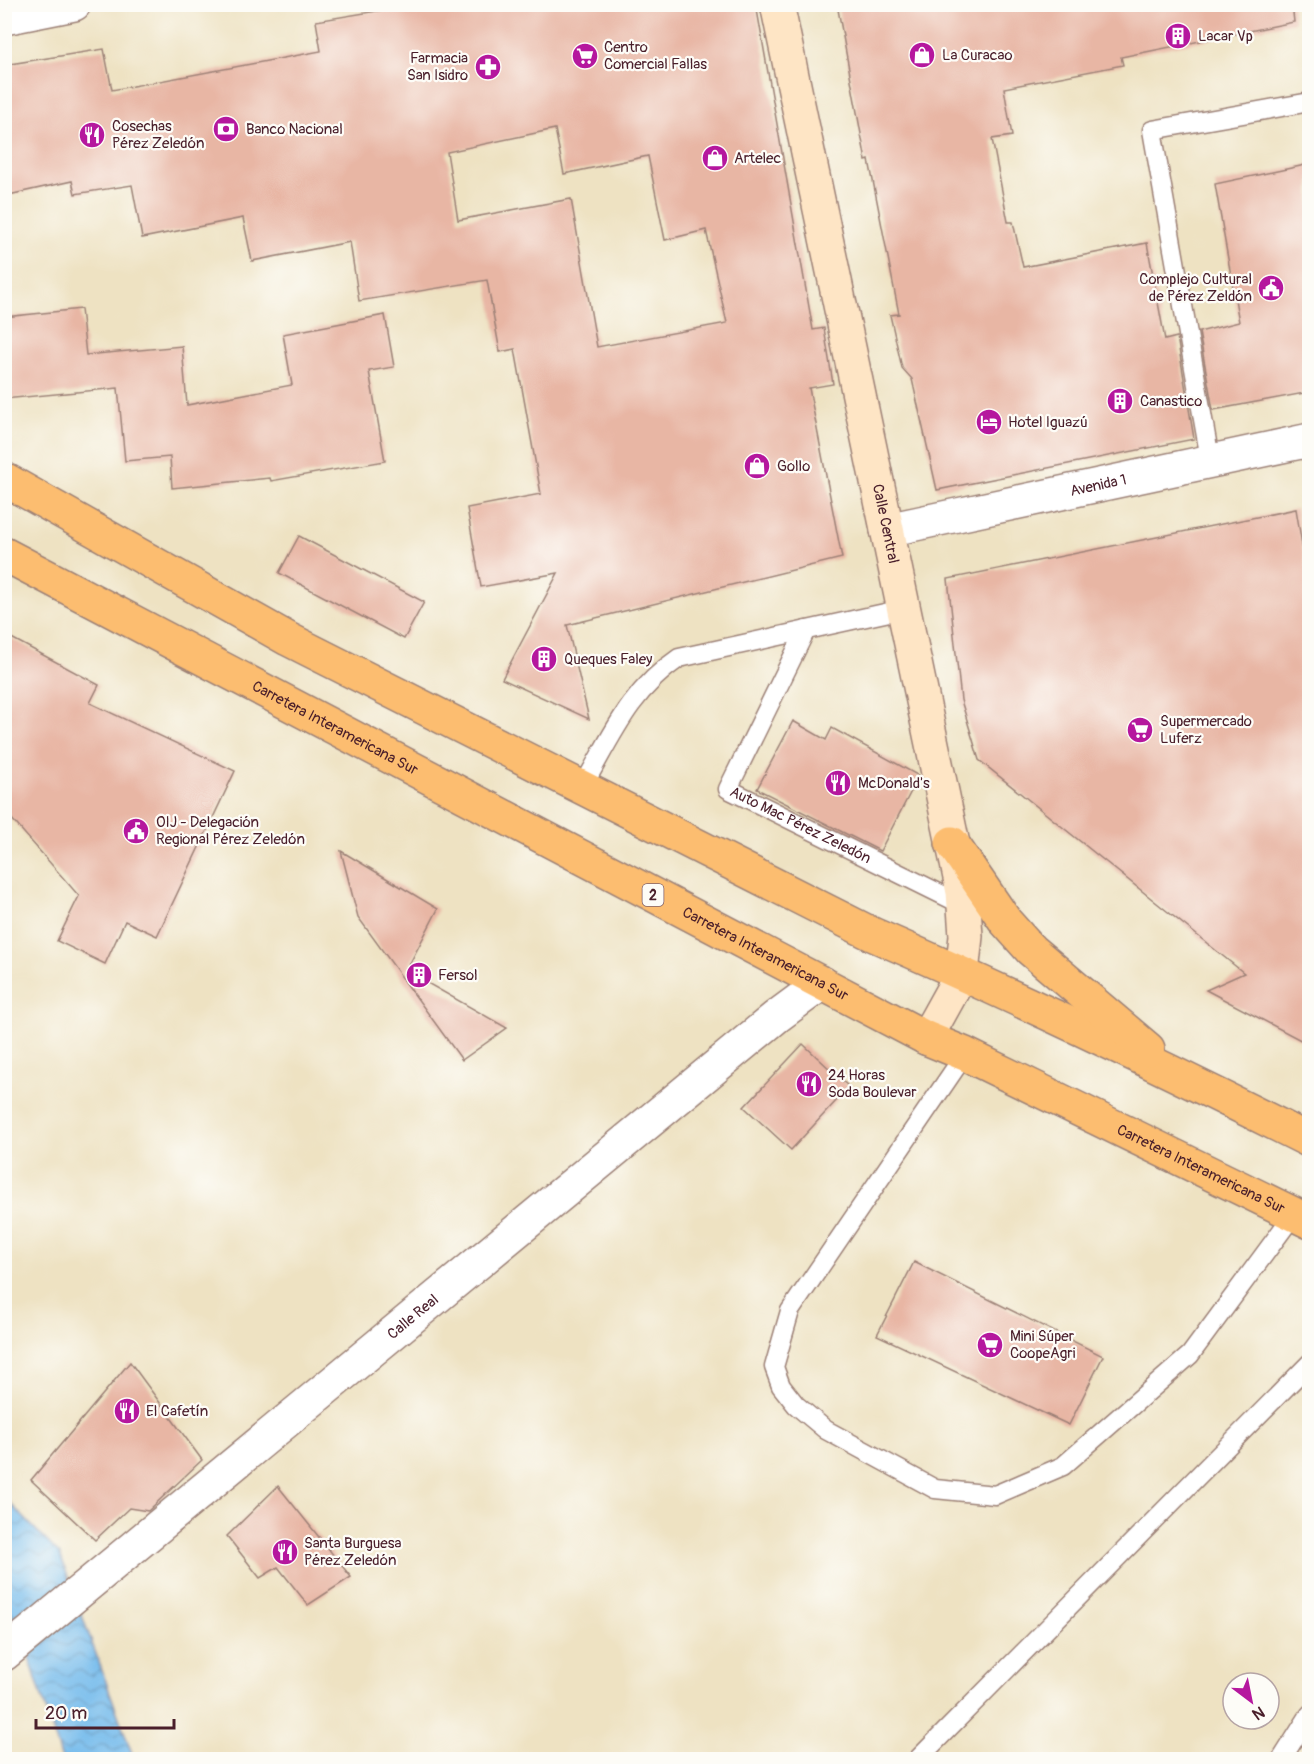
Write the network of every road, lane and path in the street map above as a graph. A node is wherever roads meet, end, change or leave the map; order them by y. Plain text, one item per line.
1 (74, 4) edge
2 (777, 4) edge
3 (4, 18) edge
4 (1310, 102) edge
5 (1310, 440) edge
6 (1210, 459) junction
7 (4, 479) edge
8 (887, 530) junction
9 (4, 554) edge
10 (903, 609) junction
11 (806, 630) junction
12 (584, 786) junction
13 (952, 843) junction
14 (965, 906) junction
15 (962, 973) junction
16 (822, 983) junction
17 (926, 1038) junction
18 (965, 1054) junction
19 (1176, 1074) junction
20 (1310, 1141) edge
21 (1302, 1218) edge
22 (1308, 1370) edge
23 (6, 1652) edge
24 (1310, 1714) edge
25 (917, 1760) edge
26 (1281, 1760) edge

1 - 3 street
2 - 8 main road, Calle Central
4 - 6 lane
5 - 6 street, Avenida 1
6 - 8 street, Avenida 1
7 - 12 highway
8 - 10 main road, Calle Central
9 - 16 highway, Carretera Interamericana Sur / 2
10 - 11 lane
10 - 13 main road, Calle Central
11 - 12 lane
11 - 14 lane, Auto Mac Pérez Zeledón
12 - 15 highway
13 - 14 main road, Calle Central
13 - 19 highway
14 - 15 main road, Calle Central
15 - 17 main road, Calle Central
15 - 19 highway
16 - 17 highway, Carretera Interamericana Sur / 2
16 - 23 street, Calle Real
17 - 18 highway, Carretera Interamericana Sur / 2
18 - 21 highway, Carretera Interamericana Sur / 2
18 - 21 lane
19 - 20 highway
22 - 25 lane
24 - 26 lane

